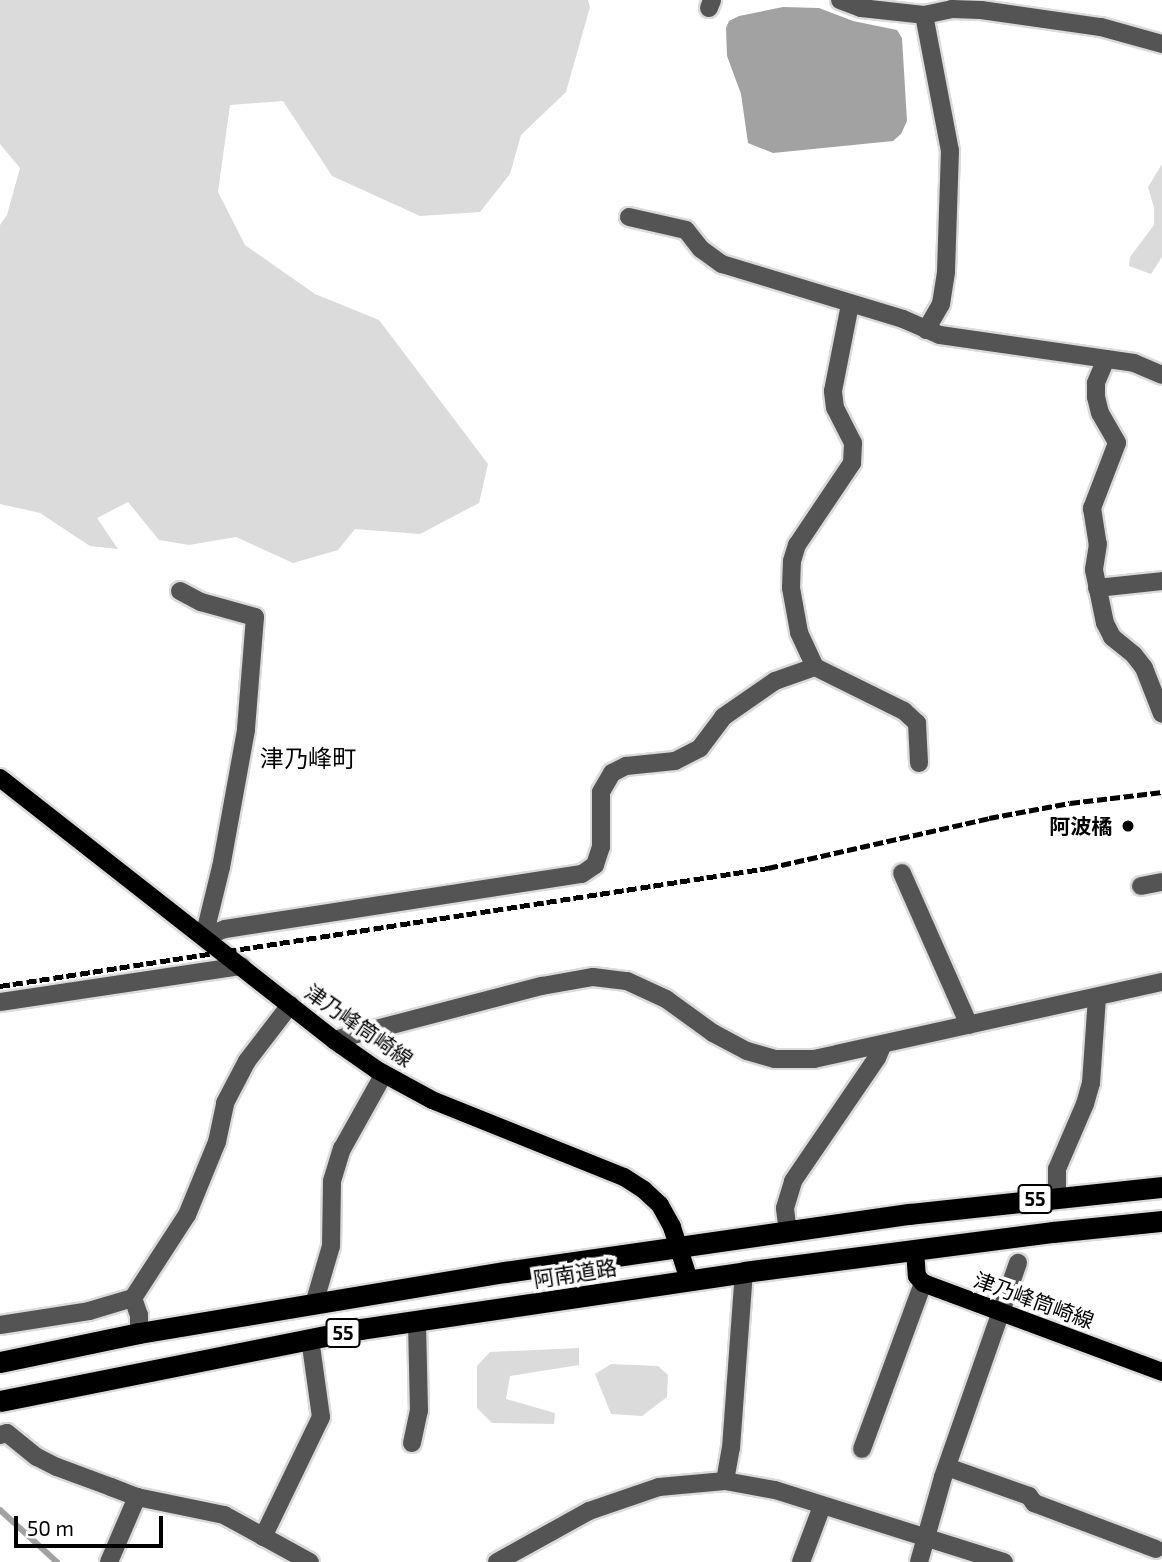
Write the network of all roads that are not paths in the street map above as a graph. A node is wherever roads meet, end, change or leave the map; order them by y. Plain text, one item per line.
1 (840, 0) edge
2 (924, 15) junction
3 (1162, 44) edge
4 (629, 217) dead end
5 (850, 304) junction
6 (926, 330) junction
7 (1106, 359) junction
8 (1162, 375) edge
9 (1162, 581) edge
10 (1097, 588) junction
11 (180, 591) dead end
12 (815, 667) junction
13 (1157, 687) edge
14 (1162, 714) edge
15 (919, 763) dead end
16 (0, 778) edge
17 (902, 873) dead end
18 (1162, 882) edge
19 (1141, 886) dead end
20 (204, 937) junction
21 (241, 966) junction
22 (1162, 982) edge
23 (1097, 997) junction
24 (0, 1002) edge
25 (290, 1005) junction
26 (969, 1025) junction
27 (334, 1040) junction
28 (883, 1044) junction
29 (384, 1074) junction
30 (1162, 1187) edge
31 (1057, 1197) junction
32 (1162, 1222) edge
33 (788, 1233) junction
34 (680, 1247) junction
35 (915, 1250) junction
36 (1018, 1264) dead end
37 (744, 1272) junction
38 (689, 1280) junction
39 (923, 1283) junction
40 (133, 1298) junction
41 (314, 1304) junction
42 (999, 1312) junction
43 (417, 1322) junction
44 (0, 1325) edge
45 (139, 1333) junction
46 (310, 1339) junction
47 (0, 1362) edge
48 (1162, 1371) edge
49 (0, 1401) edge
50 (0, 1435) edge
51 (412, 1443) dead end
52 (862, 1449) dead end
53 (947, 1467) junction
54 (725, 1480) junction
55 (137, 1497) junction
56 (822, 1506) junction
57 (263, 1536) junction
58 (927, 1539) junction
59 (1156, 1549) dead end
60 (109, 1562) edge
61 (310, 1562) edge
62 (497, 1562) edge
63 (801, 1562) edge
64 (919, 1562) edge
65 (1004, 1562) edge

1 - 2 street
2 - 3 street
2 - 6 street
4 - 5 street
5 - 6 street
5 - 12 street
6 - 7 street
7 - 8 street
7 - 10 street
9 - 10 street
10 - 13 street
11 - 20 street
12 - 15 street
12 - 20 street
13 - 14 street
16 - 20 main road, 津乃峰筒崎線
17 - 26 street
18 - 19 street
20 - 21 main road, 津乃峰筒崎線
21 - 24 street
21 - 25 main road, 津乃峰筒崎線
22 - 23 street
23 - 26 street
23 - 31 street
25 - 27 main road, 津乃峰筒崎線
25 - 40 street
26 - 28 street
27 - 28 street
27 - 29 main road, 津乃峰筒崎線
28 - 33 street
29 - 34 main road, 津乃峰筒崎線
29 - 41 street
30 - 31 highway, 阿南道路 / 55
31 - 33 highway, 阿南道路 / 55
32 - 35 highway, 阿南道路 / 55
33 - 34 highway, 阿南道路 / 55
34 - 38 main road, 津乃峰筒崎線
34 - 41 highway, 阿南道路 / 55
35 - 37 highway, 阿南道路 / 55
35 - 39 main road
36 - 42 street
37 - 38 highway, 阿南道路 / 55
37 - 54 street
38 - 43 highway, 阿南道路 / 55
39 - 42 main road, 津乃峰筒崎線
39 - 52 street
40 - 44 street
40 - 45 street
41 - 45 highway, 阿南道路 / 55
42 - 48 main road, 津乃峰筒崎線
42 - 53 street
43 - 46 highway, 阿南道路 / 55
43 - 51 street
45 - 47 highway, 阿南道路 / 55
46 - 49 highway, 阿南道路 / 55
46 - 57 street
50 - 55 street
53 - 58 street
53 - 59 street
54 - 56 street
54 - 62 street
55 - 57 street
55 - 60 street
56 - 58 street
56 - 63 street
57 - 61 street
58 - 64 street
58 - 65 street

